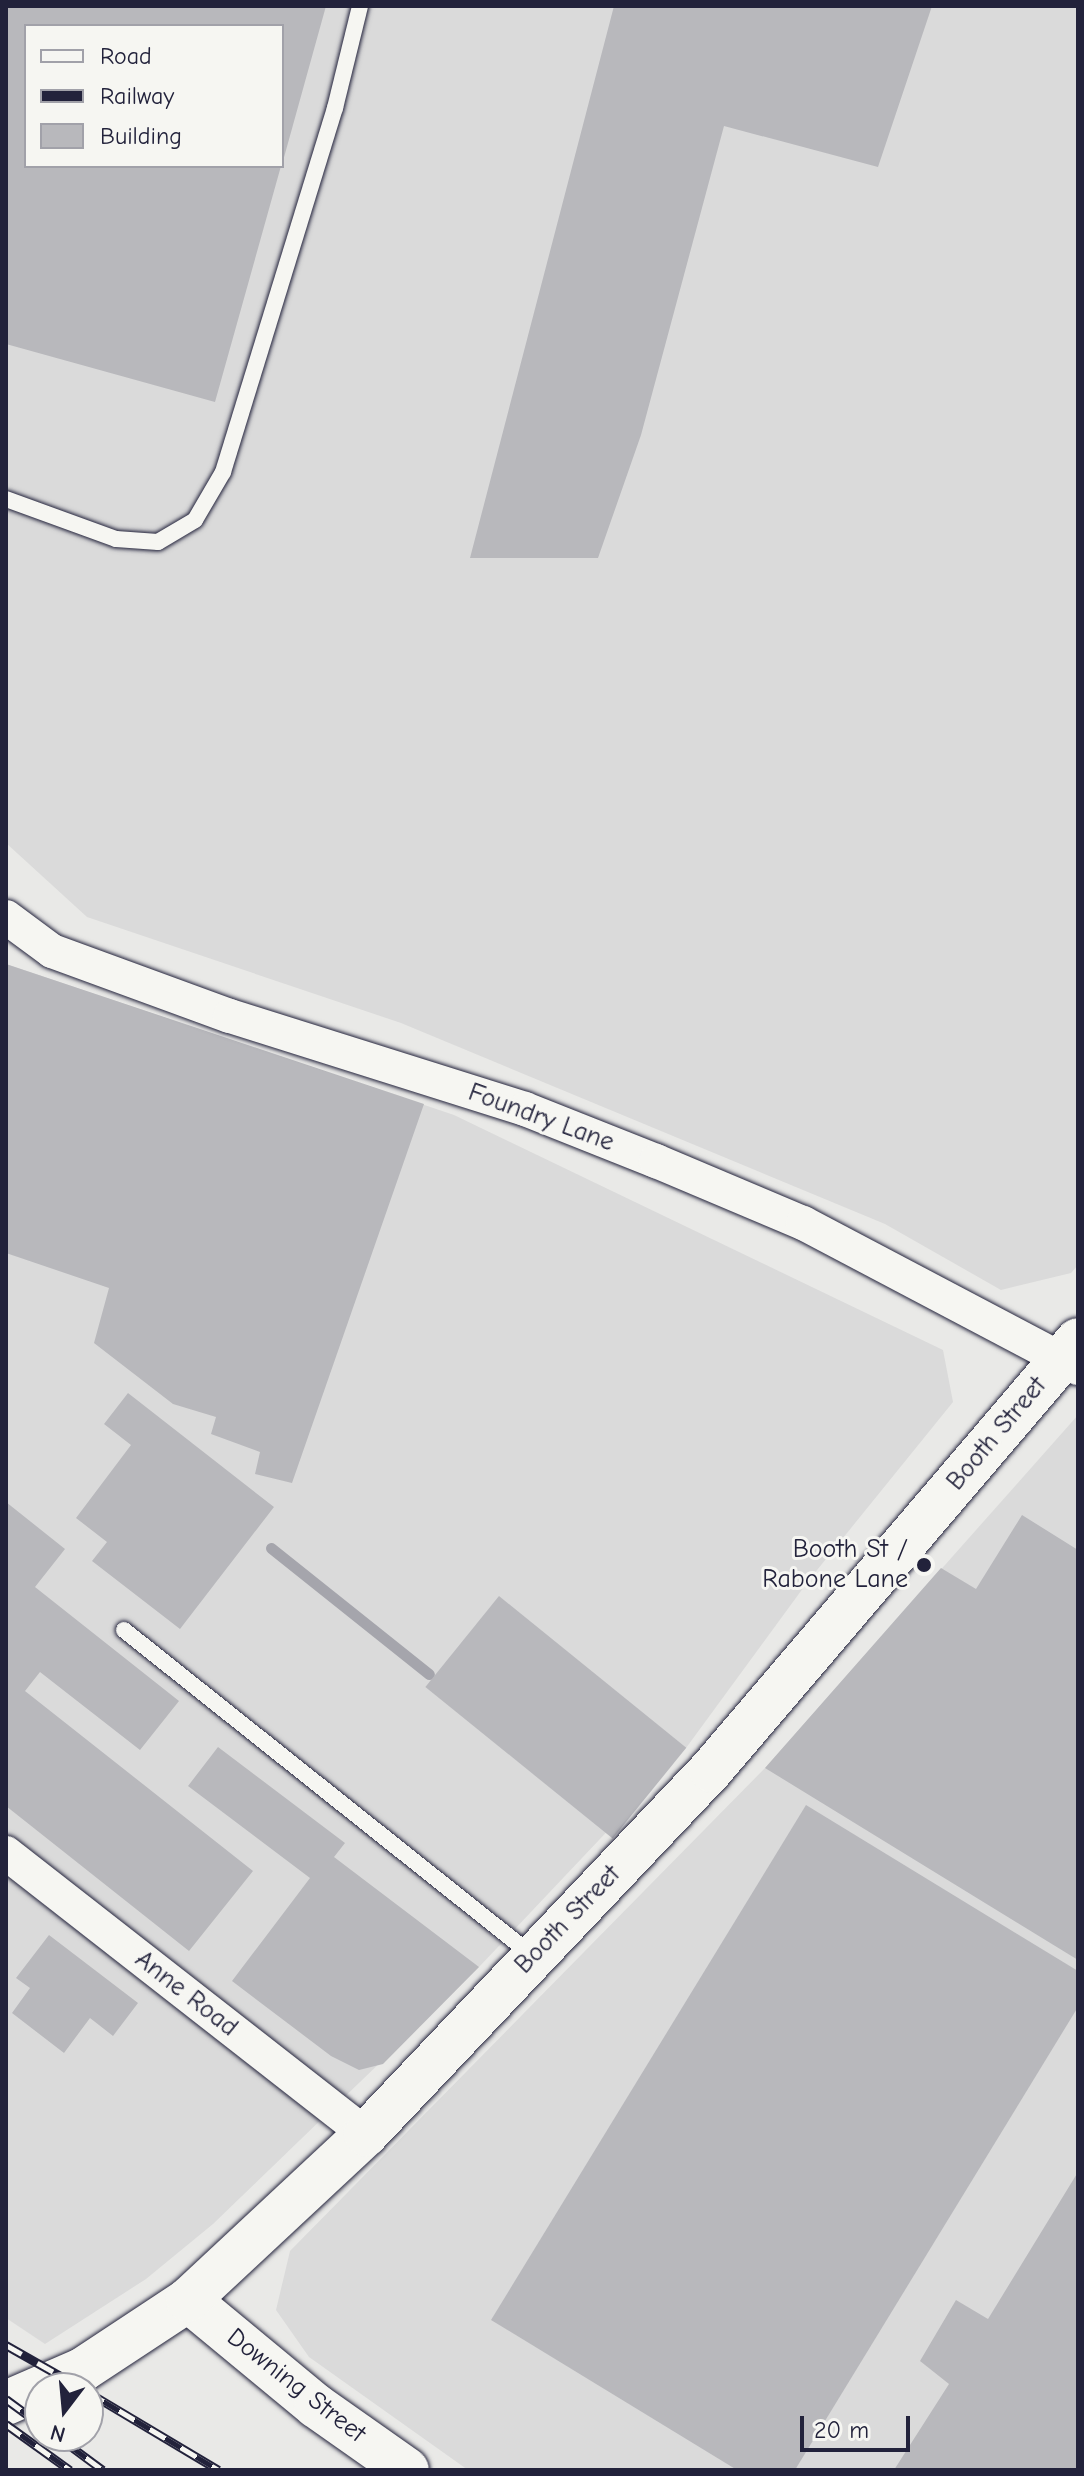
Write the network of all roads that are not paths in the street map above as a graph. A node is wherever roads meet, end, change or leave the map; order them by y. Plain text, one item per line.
1 (360, 6) edge
2 (6, 499) edge
3 (6, 917) edge
4 (1073, 1355) edge
5 (124, 1630) dead end
6 (6, 1853) edge
7 (533, 1956) junction
8 (366, 2134) junction
9 (188, 2300) junction
10 (6, 2403) edge
11 (407, 2470) edge

1 - 2 lane
3 - 4 street, Foundry Lane
4 - 7 main road, Booth Street
5 - 7 lane
6 - 8 street, Anne Road
7 - 8 main road, Booth Street
8 - 9 main road, Booth Street
9 - 10 main road, Booth Street
9 - 11 main road, Downing Street

